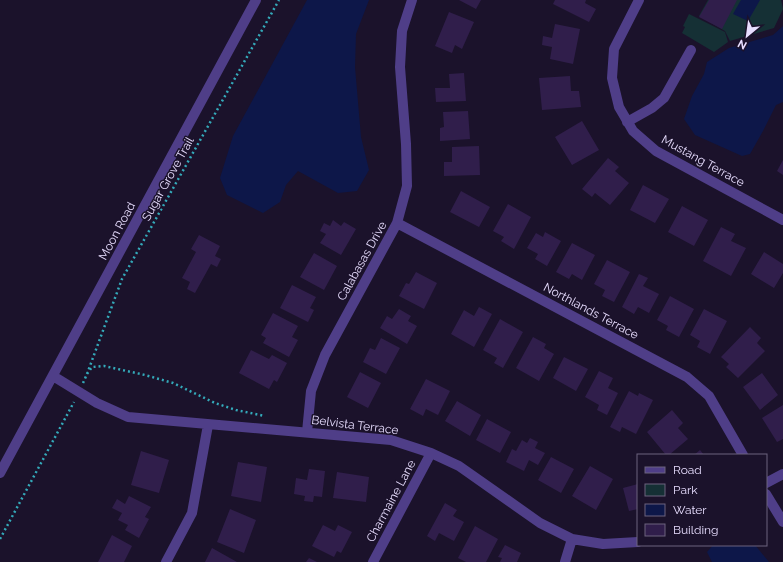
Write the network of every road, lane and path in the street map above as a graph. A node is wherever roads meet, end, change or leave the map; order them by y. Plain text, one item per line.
1 (256, 0) edge
2 (279, 0) edge
3 (412, 0) edge
4 (639, 0) edge
5 (691, 50) dead end
6 (627, 122) junction
7 (783, 220) edge
8 (397, 223) junction
9 (87, 374) dead end
10 (53, 376) junction
11 (208, 424) junction
12 (307, 432) junction
13 (431, 453) junction
14 (742, 454) edge
15 (0, 474) edge
16 (783, 474) edge
17 (767, 482) edge
18 (767, 496) edge
19 (783, 522) edge
20 (572, 539) junction
21 (637, 542) edge
22 (166, 562) edge
23 (373, 562) edge
24 (565, 562) edge

1 - 10 street, Moon Road
2 - 9 path, Sugar Grove Trail
3 - 8 street, Calabasas Drive
4 - 6 street, Mustang Terrace
5 - 6 street
6 - 7 street, Mustang Terrace
8 - 12 street, Calabasas Drive
8 - 14 street, Northlands Terrace
10 - 11 street, Belvista Terrace
10 - 15 street, Moon Road
11 - 12 street, Belvista Terrace
11 - 22 street
12 - 13 street, Belvista Terrace
13 - 20 street, Belvista Terrace
13 - 23 street, Charmaine Lane
16 - 17 street
18 - 19 street
20 - 21 street, Belvista Terrace
20 - 24 street

